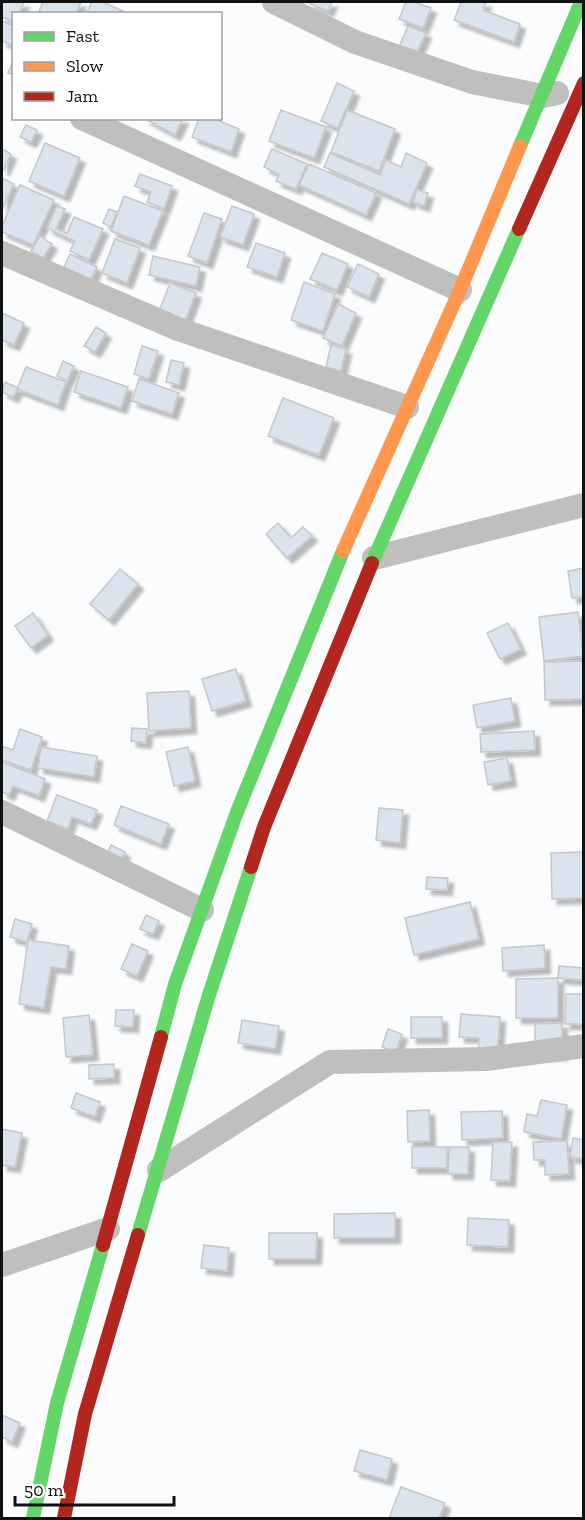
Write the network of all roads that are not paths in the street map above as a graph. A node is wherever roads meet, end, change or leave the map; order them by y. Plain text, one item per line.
1 (274, 2) edge
2 (581, 2) edge
3 (582, 86) edge
4 (543, 96) junction
5 (86, 120) edge
6 (2, 252) edge
7 (460, 290) junction
8 (407, 407) junction
9 (584, 505) edge
10 (374, 558) junction
11 (2, 812) edge
12 (202, 910) junction
13 (584, 1046) edge
14 (159, 1170) junction
15 (108, 1229) junction
16 (2, 1265) edge
17 (33, 1518) edge
18 (64, 1518) edge

1 - 4 street
2 - 4 main road
3 - 4 street
3 - 10 main road
4 - 7 main road
5 - 7 street
6 - 8 street
7 - 8 main road
8 - 12 main road
9 - 10 street
10 - 14 main road
11 - 12 street
12 - 15 main road
13 - 14 street
14 - 18 main road
15 - 16 street
15 - 17 main road

